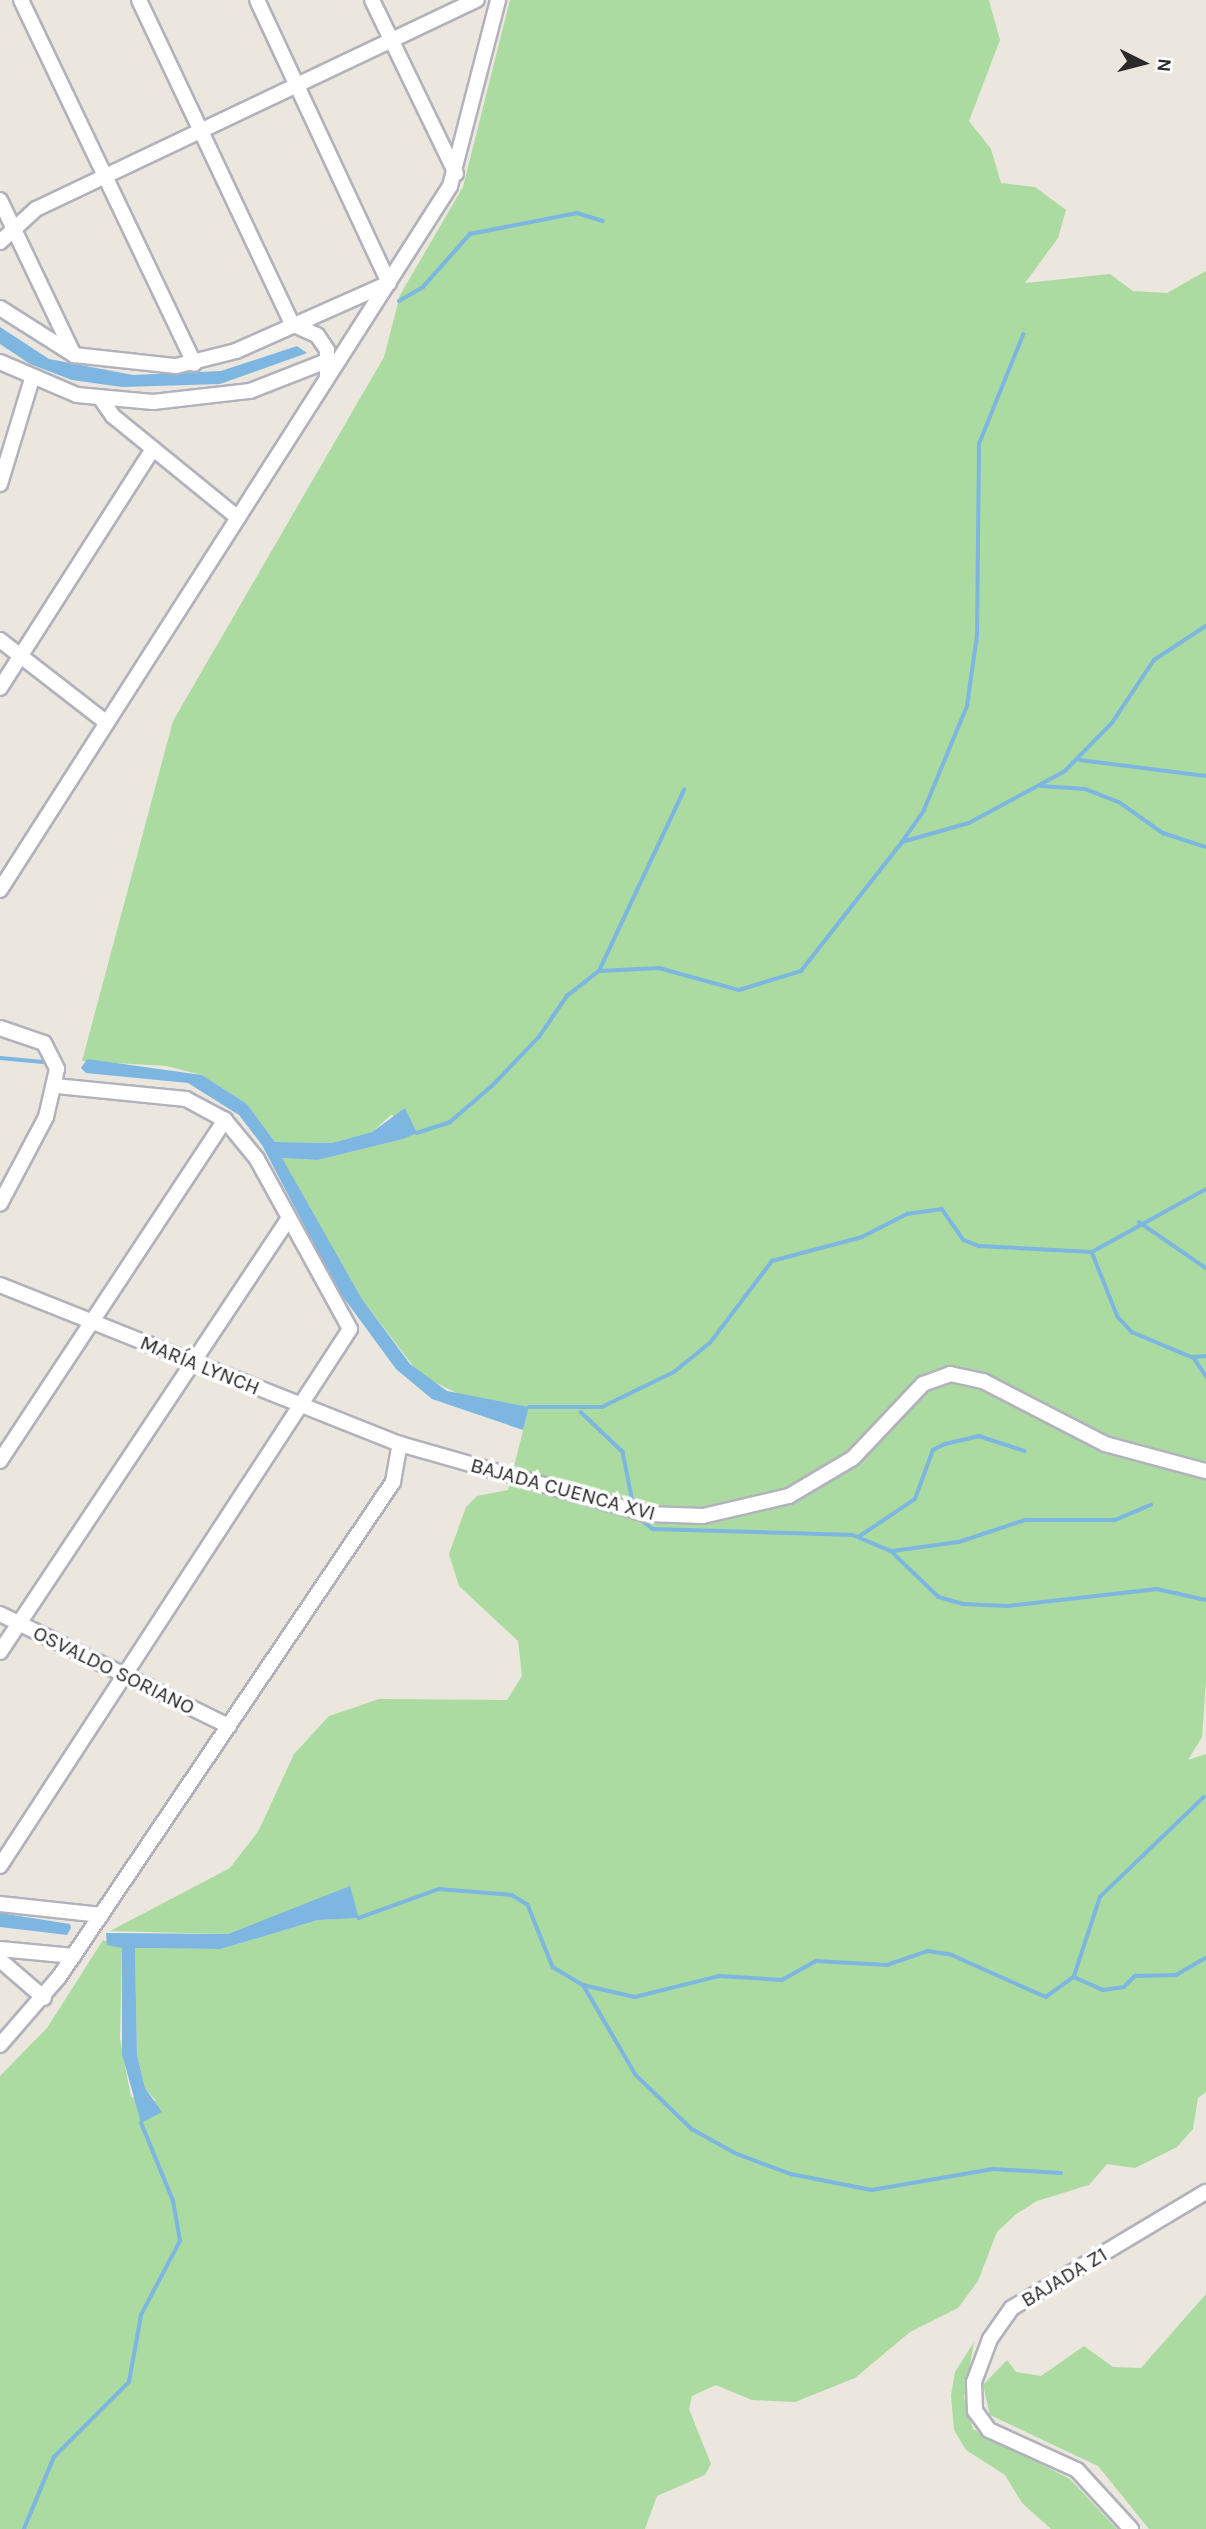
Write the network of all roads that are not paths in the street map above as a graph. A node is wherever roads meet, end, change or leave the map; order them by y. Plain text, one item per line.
1 (21, 0) edge
2 (139, 0) edge
3 (257, 0) edge
4 (372, 0) edge
5 (477, 0) edge
6 (498, 0) edge
7 (392, 40) junction
8 (296, 85) junction
9 (201, 131) junction
10 (456, 174) junction
11 (105, 176) junction
12 (0, 200) edge
13 (13, 227) junction
14 (0, 242) edge
15 (389, 283) junction
16 (0, 308) edge
17 (292, 324) junction
18 (74, 355) junction
19 (329, 360) junction
20 (0, 362) edge
21 (195, 364) junction
22 (32, 379) junction
23 (326, 382) junction
24 (101, 399) junction
25 (153, 449) junction
26 (0, 484) edge
27 (238, 518) junction
28 (0, 640) edge
29 (21, 656) junction
30 (0, 688) edge
31 (107, 723) junction
32 (0, 890) edge
33 (0, 1028) edge
34 (55, 1086) junction
35 (225, 1120) junction
36 (0, 1204) edge
37 (289, 1218) junction
38 (0, 1285) edge
39 (92, 1322) junction
40 (193, 1362) junction
41 (304, 1406) junction
42 (400, 1444) junction
43 (0, 1461) edge
44 (1206, 1471) edge
45 (0, 1614) edge
46 (19, 1623) junction
47 (0, 1653) edge
48 (125, 1675) junction
49 (229, 1726) junction
50 (0, 1866) edge
51 (0, 1904) edge
52 (101, 1915) junction
53 (0, 1949) edge
54 (74, 1956) junction
55 (0, 1960) edge
56 (44, 1998) junction
57 (0, 2045) edge
58 (1206, 2192) edge
59 (1131, 2529) edge

1 - 11 street
2 - 9 street
3 - 8 street
4 - 7 street
5 - 7 street
6 - 10 street
7 - 8 street
7 - 10 street
8 - 9 street
8 - 15 street
9 - 11 street
9 - 17 street
10 - 15 street
11 - 13 street
11 - 21 street
12 - 13 street
13 - 14 street
13 - 18 street
15 - 17 street
15 - 23 street
16 - 18 street
17 - 19 street
17 - 21 street
18 - 21 street
19 - 23 street
19 - 24 street
20 - 22 street
22 - 24 street
22 - 26 street
23 - 27 street
24 - 25 street
25 - 27 street
25 - 29 street
27 - 31 street
28 - 29 street
29 - 30 street
29 - 31 street
31 - 32 street
33 - 34 street
34 - 35 street
34 - 36 street
35 - 37 street
35 - 39 street
37 - 40 street
37 - 41 street
38 - 39 street, MARÍA LYNCH
39 - 40 street, MARÍA LYNCH
39 - 43 street
40 - 41 street, MARÍA LYNCH
40 - 46 street
41 - 42 street, MARÍA LYNCH
41 - 48 street
42 - 44 street, BAJADA CUENCA XVI
42 - 49 street
45 - 46 street, OSVALDO SORIANO
46 - 47 street
46 - 48 street, OSVALDO SORIANO
48 - 49 street, OSVALDO SORIANO
48 - 50 street
49 - 52 street
51 - 52 street
52 - 54 street
53 - 54 street
54 - 56 street
55 - 56 street
56 - 57 street
58 - 59 street, BAJADA Z1

